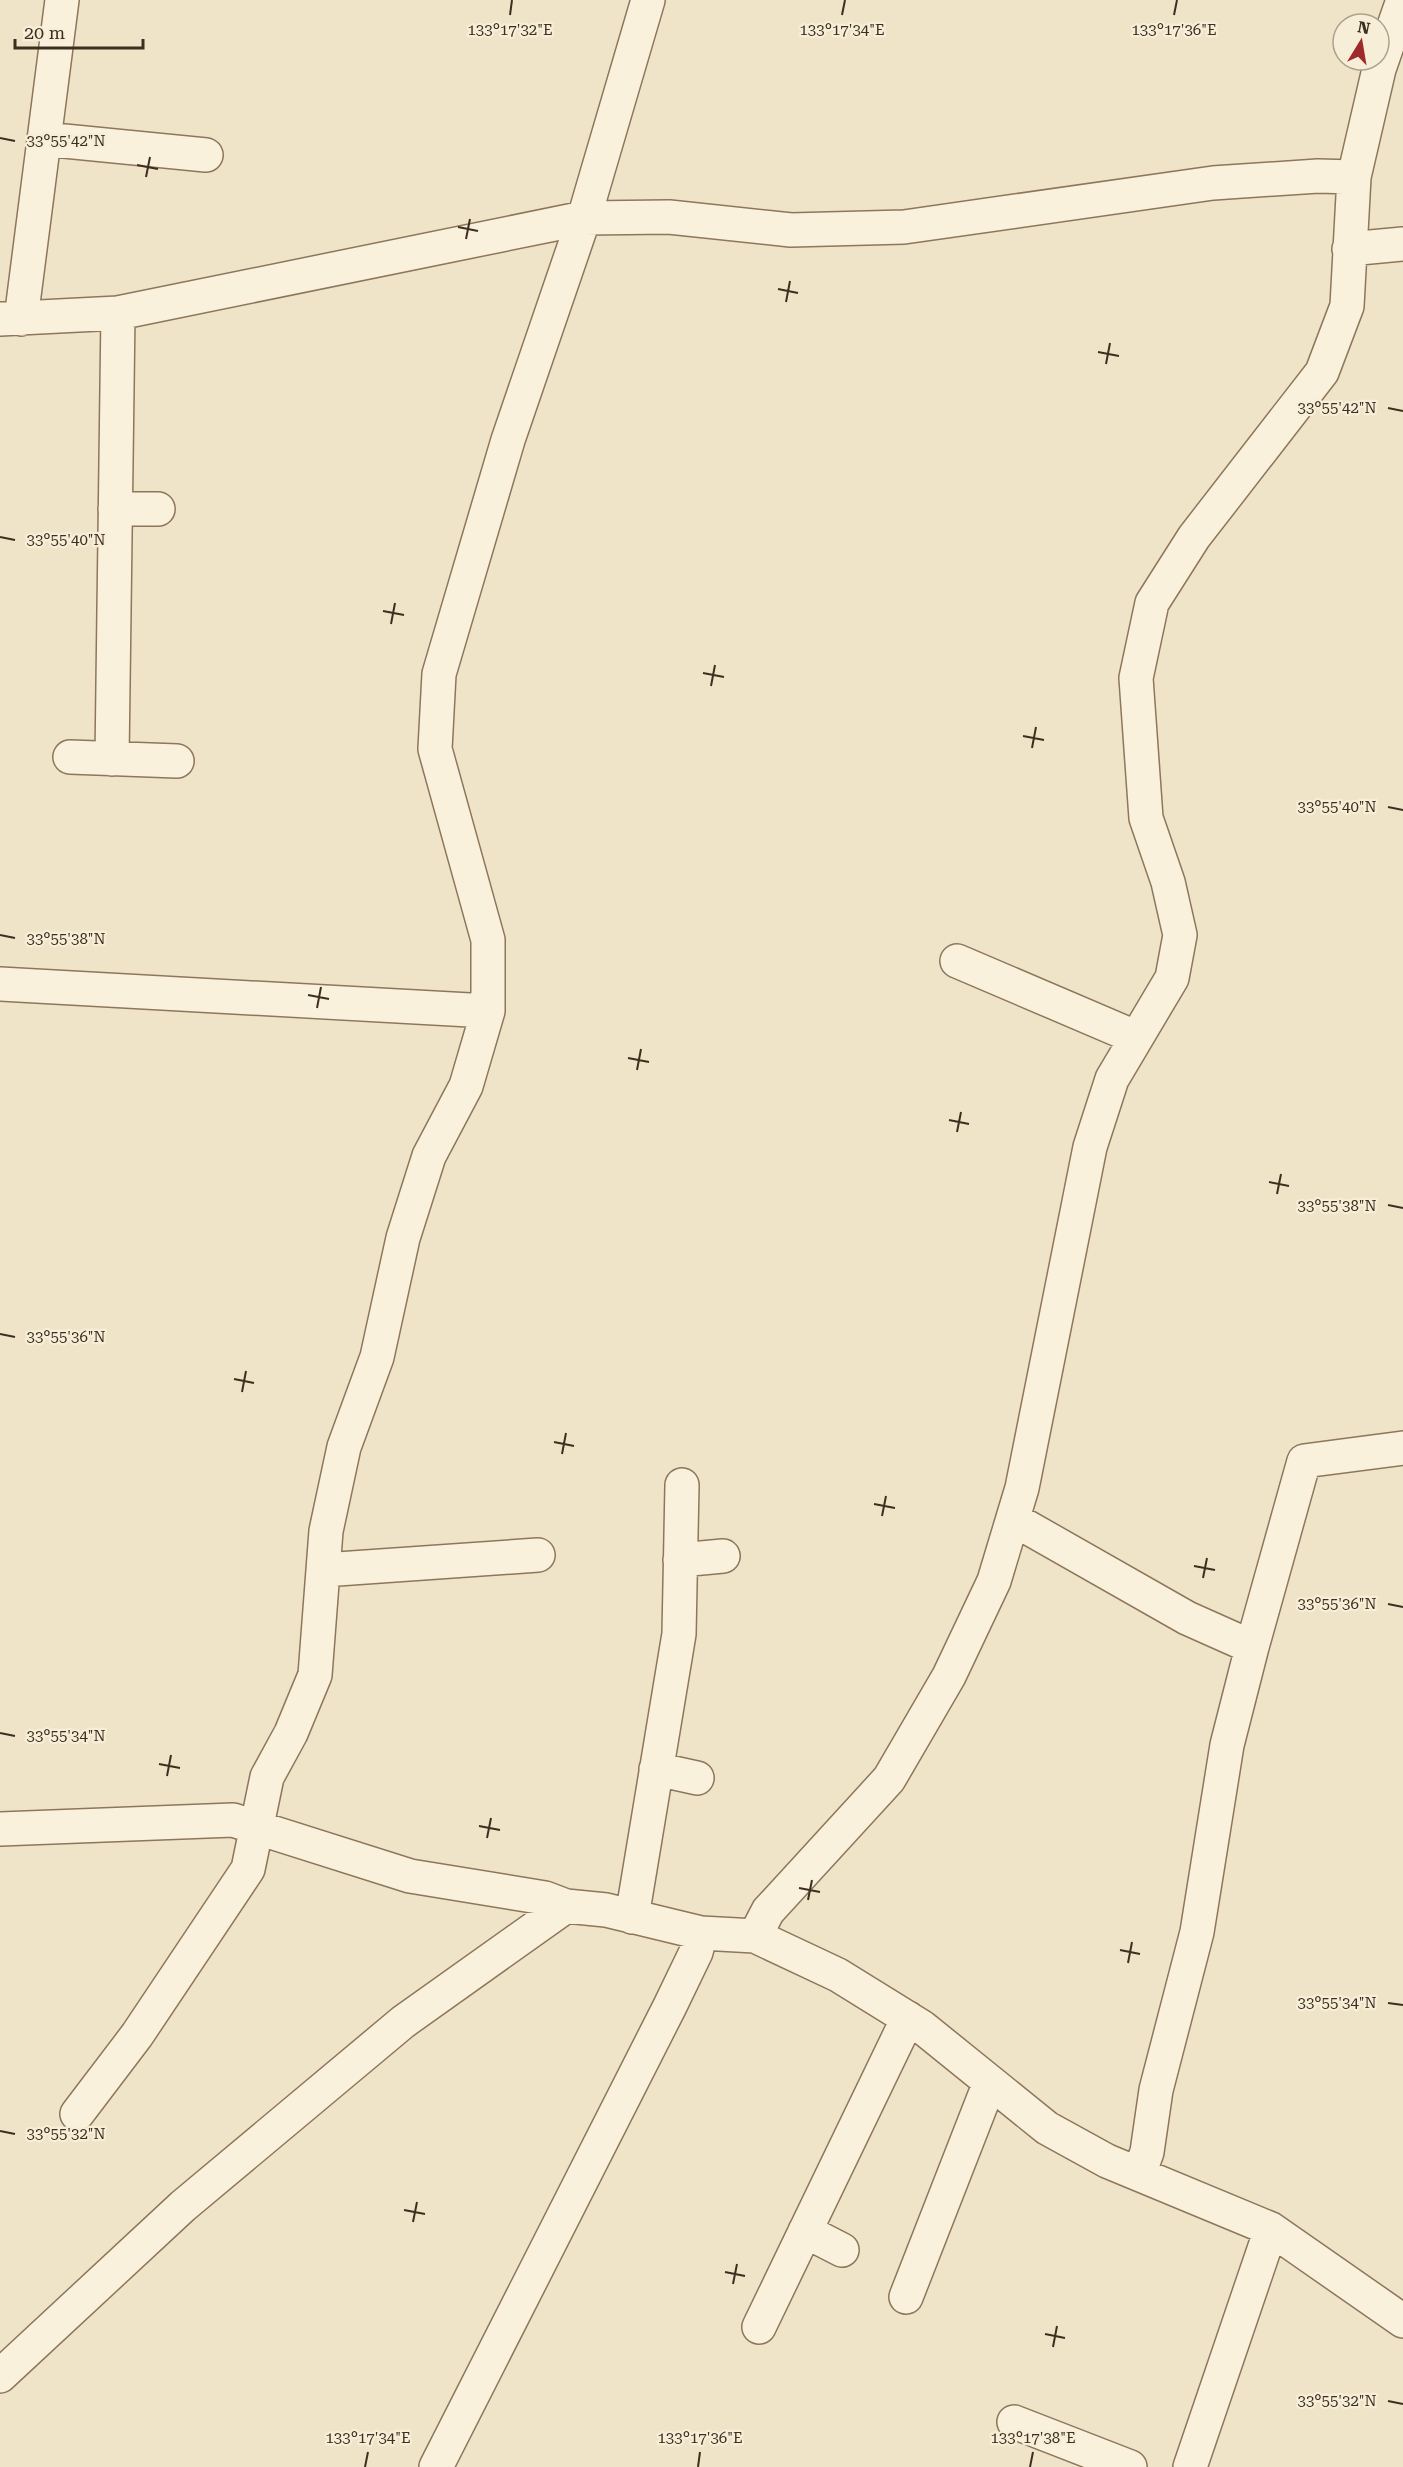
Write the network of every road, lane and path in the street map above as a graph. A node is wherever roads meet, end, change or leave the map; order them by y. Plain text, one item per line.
1 (62, 0) edge
2 (648, 0) edge
3 (1403, 0) edge
4 (44, 139) junction
5 (206, 155) dead end
6 (1354, 177) junction
7 (584, 218) junction
8 (1403, 244) edge
9 (1349, 249) junction
10 (118, 313) junction
11 (10, 319) edge
12 (115, 509) junction
13 (158, 509) dead end
14 (70, 757) dead end
15 (112, 759) junction
16 (177, 760) dead end
17 (957, 961) dead end
18 (0, 984) edge
19 (488, 1011) junction
20 (1135, 1037) junction
21 (1403, 1448) edge
22 (682, 1485) dead end
23 (1013, 1519) junction
24 (538, 1555) dead end
25 (723, 1556) dead end
26 (680, 1560) junction
27 (323, 1570) junction
28 (1252, 1647) junction
29 (657, 1769) junction
30 (697, 1778) dead end
31 (0, 1829) edge
32 (257, 1829) junction
33 (566, 1906) junction
34 (632, 1917) junction
35 (701, 1933) junction
36 (755, 1936) junction
37 (908, 2018) junction
38 (990, 2082) junction
39 (77, 2114) dead end
40 (1139, 2174) junction
41 (1271, 2229) junction
42 (805, 2231) junction
43 (842, 2250) dead end
44 (906, 2297) dead end
45 (1403, 2321) edge
46 (759, 2326) dead end
47 (0, 2376) edge
48 (1014, 2422) dead end
49 (436, 2467) edge
50 (1130, 2467) edge
51 (1190, 2467) edge

1 - 4 street
2 - 7 street
3 - 6 street
4 - 5 street
4 - 11 street
6 - 7 street
6 - 9 street
7 - 10 street
7 - 19 street
8 - 9 street
9 - 20 street
10 - 11 street
10 - 12 street
12 - 13 street
12 - 15 street
14 - 15 street
15 - 16 street
17 - 20 street
18 - 19 street
19 - 27 street
20 - 23 street
21 - 28 street
22 - 26 street
23 - 28 street
23 - 36 street
24 - 27 street
25 - 26 street
26 - 29 street
27 - 32 street
28 - 40 street
29 - 30 street
29 - 34 street
31 - 32 street
32 - 33 street
32 - 39 street
33 - 34 street
33 - 47 street
34 - 35 street
35 - 36 street
35 - 49 street
36 - 37 street
37 - 38 street
37 - 42 street
38 - 40 street
38 - 44 street
40 - 41 street
41 - 45 street
41 - 51 street
42 - 43 street
42 - 46 street
48 - 50 street

